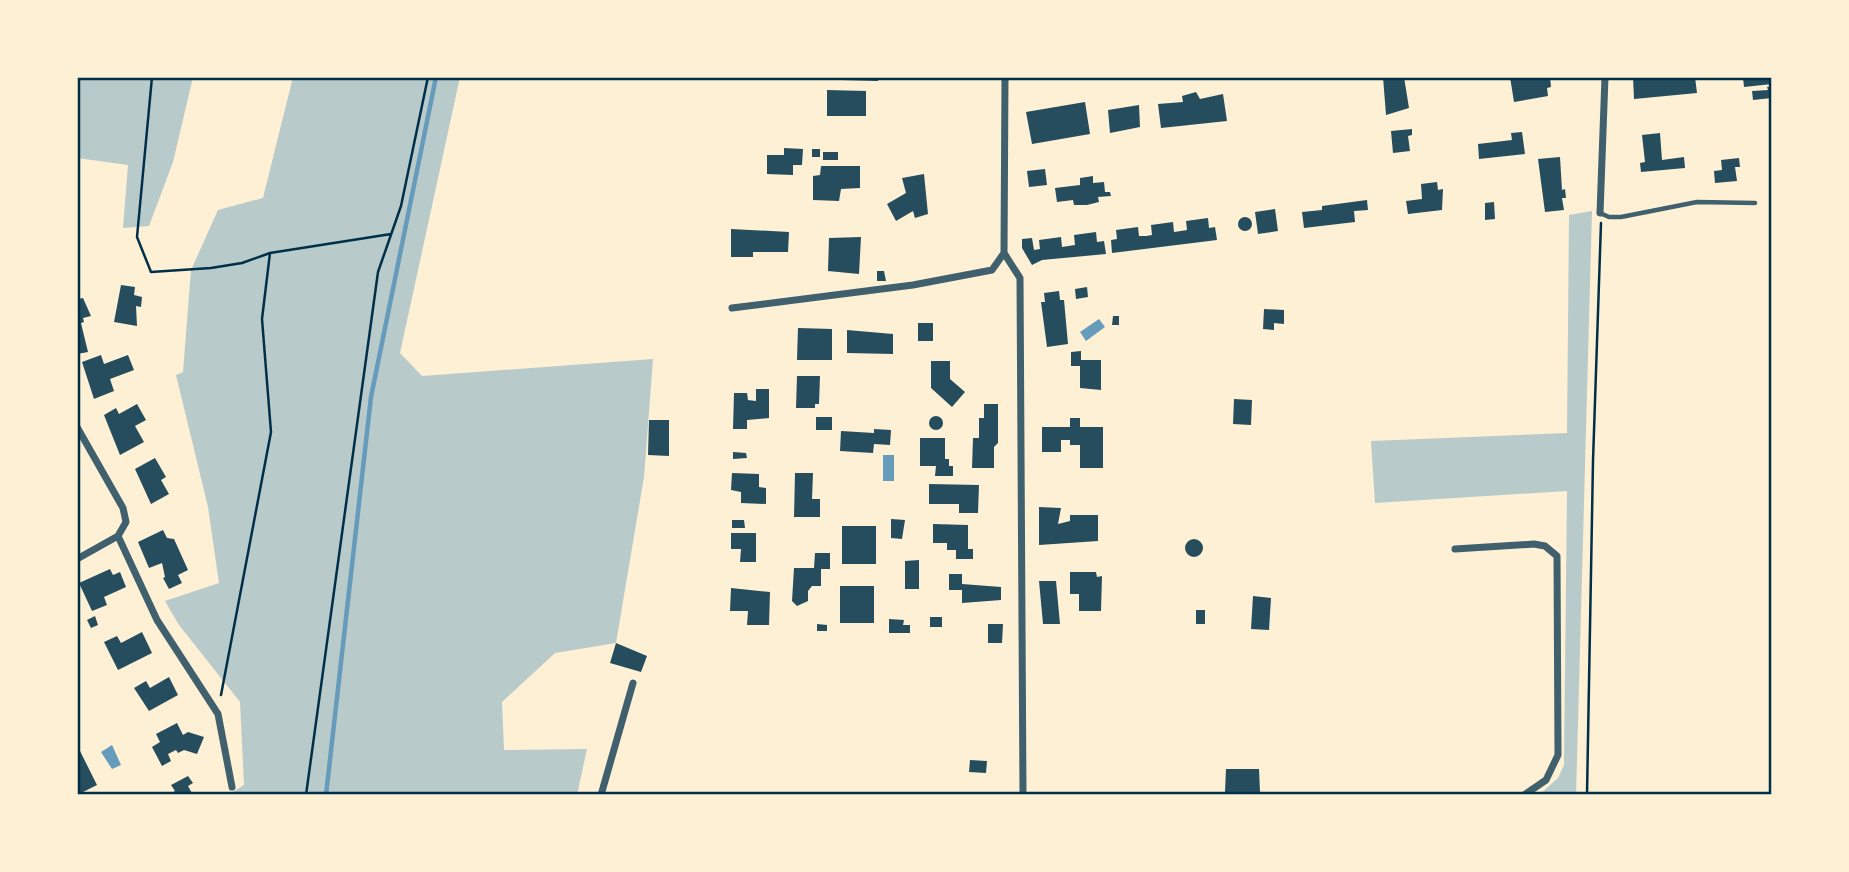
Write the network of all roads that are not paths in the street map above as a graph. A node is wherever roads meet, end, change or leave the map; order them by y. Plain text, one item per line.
1 (1005, 77) edge
2 (1605, 77) edge
3 (1755, 203) dead end
4 (1600, 213) joint
5 (1004, 253) junction
6 (732, 308) dead end
7 (77, 427) edge
8 (118, 536) junction
9 (1455, 549) dead end
10 (77, 559) edge
11 (633, 683) dead end
12 (232, 787) dead end
13 (601, 795) edge
14 (1023, 795) edge
15 (1524, 795) edge

1 - 5 street
2 - 4 street
3 - 4 lane
5 - 6 street
5 - 14 street
7 - 8 street
8 - 10 street
8 - 12 street
9 - 15 street
11 - 13 street

